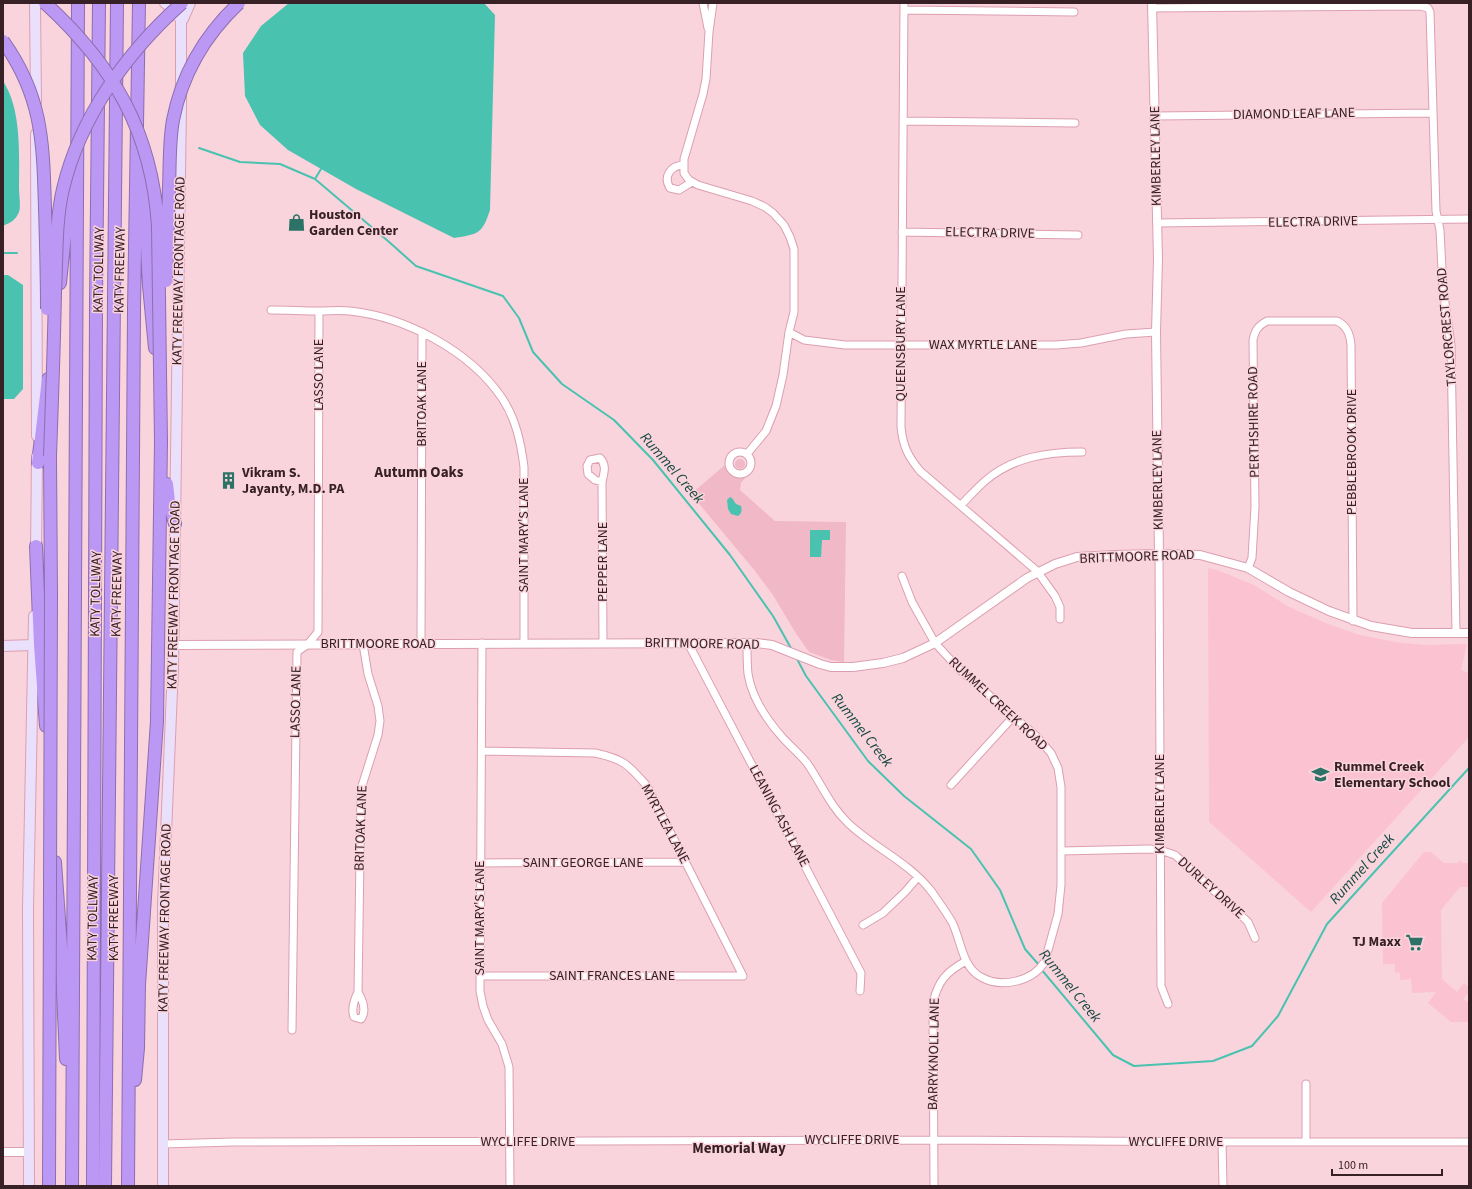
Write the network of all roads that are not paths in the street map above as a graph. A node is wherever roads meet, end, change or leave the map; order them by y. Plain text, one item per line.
1 (28, 3) edge
2 (36, 3) edge
3 (45, 3) edge
4 (78, 3) edge
5 (99, 3) edge
6 (117, 3) edge
7 (139, 3) edge
8 (164, 3) edge
9 (181, 3) edge
10 (190, 3) edge
11 (239, 3) edge
12 (703, 3) edge
13 (713, 3) edge
14 (1152, 5) edge
15 (904, 7) edge
16 (1074, 12) dead end
17 (35, 15) junction
18 (181, 23) junction
19 (709, 32) junction
20 (3, 41) edge
21 (137, 92) junction
22 (77, 111) junction
23 (1433, 113) junction
24 (1155, 116) junction
25 (903, 121) junction
26 (1075, 123) dead end
27 (683, 165) junction
28 (692, 182) junction
29 (1438, 220) junction
30 (1469, 220) edge
31 (1157, 223) junction
32 (902, 232) junction
33 (1078, 234) dead end
34 (271, 310) dead end
35 (319, 311) junction
36 (1306, 321) joint
37 (422, 332) junction
38 (789, 332) junction
39 (1156, 332) junction
40 (902, 345) junction
41 (161, 442) junction
42 (1082, 452) dead end
43 (747, 454) dead end
44 (50, 456) junction
45 (38, 463) junction
46 (602, 482) dead end
47 (961, 505) junction
48 (175, 524) junction
49 (36, 546) junction
50 (1159, 554) junction
51 (1248, 568) junction
52 (1037, 571) junction
53 (902, 576) dead end
54 (1060, 619) dead end
55 (1353, 620) junction
56 (1456, 633) junction
57 (1469, 633) edge
58 (524, 643) junction
59 (603, 643) junction
60 (688, 643) junction
61 (747, 643) junction
62 (173, 644) junction
63 (308, 644) junction
64 (363, 644) junction
65 (421, 644) junction
66 (482, 644) junction
67 (935, 644) junction
68 (33, 645) junction
69 (3, 646) edge
70 (1013, 717) junction
71 (482, 751) junction
72 (951, 785) dead end
73 (1160, 850) junction
74 (1061, 851) junction
75 (685, 862) junction
76 (480, 863) junction
77 (918, 877) junction
78 (863, 925) dead end
79 (1255, 938) dead end
80 (966, 961) junction
81 (480, 976) junction
82 (743, 976) joint
83 (860, 991) dead end
84 (358, 992) dead end
85 (1168, 1004) dead end
86 (292, 1030) dead end
87 (1306, 1084) dead end
88 (72, 1140) junction
89 (933, 1140) junction
90 (1306, 1141) junction
91 (510, 1142) junction
92 (1222, 1142) junction
93 (1469, 1142) edge
94 (163, 1144) junction
95 (3, 1152) edge
96 (28, 1152) junction
97 (128, 1153) junction
98 (29, 1186) edge
99 (49, 1186) edge
100 (72, 1186) edge
101 (93, 1186) edge
102 (105, 1186) edge
103 (128, 1186) edge
104 (163, 1186) edge
105 (510, 1186) edge
106 (934, 1186) edge
107 (1223, 1186) edge

1 - 17 main road
2 - 17 main road
3 - 17 main road
3 - 41 highway, bridge
4 - 22 highway
5 - 101 highway, KATY TOLLWAY
6 - 102 highway, KATY TOLLWAY
7 - 21 highway, KATY FREEWAY
8 - 18 main road
9 - 18 main road, KATY FREEWAY FRONTAGE ROAD
9 - 44 highway, bridge
10 - 18 main road
11 - 41 highway, bridge
12 - 19 street
13 - 19 street
14 - 23 street, TAYLORCREST ROAD
14 - 24 street, KIMBERLEY LANE
15 - 16 street
15 - 25 street, QUEENSBURY LANE
17 - 45 main road
18 - 48 main road, KATY FREEWAY FRONTAGE ROAD
19 - 27 street
20 - 44 highway, bridge
21 - 48 highway
21 - 97 highway, KATY FREEWAY
22 - 45 highway
22 - 88 highway
23 - 24 street, DIAMOND LEAF LANE
23 - 29 street, TAYLORCREST ROAD
24 - 31 street, KIMBERLEY LANE
25 - 26 street
25 - 32 street, QUEENSBURY LANE
27 - 28 street
27 - 28 street
28 - 38 street
29 - 30 street, ELECTRA DRIVE
29 - 31 street, ELECTRA DRIVE
29 - 56 street, TAYLORCREST ROAD
31 - 39 street, KIMBERLEY LANE
32 - 33 street, ELECTRA DRIVE
32 - 40 street, QUEENSBURY LANE
34 - 35 street, SAINT MARY'S LANE
35 - 37 street, SAINT MARY'S LANE
35 - 63 street, LASSO LANE
36 - 51 street, PERTHSHIRE ROAD
36 - 55 street, PEBBLEBROOK DRIVE
37 - 58 street, SAINT MARY'S LANE
37 - 65 street, BRITOAK LANE
38 - 40 street, WAX MYRTLE LANE
38 - 43 street
39 - 40 street, WAX MYRTLE LANE
39 - 50 street, KIMBERLEY LANE
40 - 47 street, QUEENSBURY LANE
41 - 97 highway
42 - 47 street
44 - 99 highway, bridge
45 - 49 main road
46 - 59 street, PEPPER LANE
47 - 52 street, QUEENSBURY LANE
48 - 62 main road, KATY FREEWAY FRONTAGE ROAD
49 - 68 main road
49 - 88 highway
50 - 51 street, BRITTMOORE ROAD
50 - 52 street, BRITTMOORE ROAD
50 - 73 street, KIMBERLEY LANE
51 - 55 street, BRITTMOORE ROAD
52 - 54 street, QUEENSBURY LANE
52 - 67 street, BRITTMOORE ROAD
53 - 67 street, RUMMEL CREEK ROAD
55 - 56 street, BRITTMOORE ROAD
56 - 57 street, BRITTMOORE ROAD
58 - 59 street, BRITTMOORE ROAD
58 - 66 street, BRITTMOORE ROAD
59 - 60 street, BRITTMOORE ROAD
60 - 61 street, BRITTMOORE ROAD
60 - 83 street, LEANING ASH LANE
61 - 67 street, BRITTMOORE ROAD
61 - 77 street
62 - 63 street, BRITTMOORE ROAD
62 - 94 main road, KATY FREEWAY FRONTAGE ROAD
63 - 64 street, BRITTMOORE ROAD
63 - 86 street, LASSO LANE
64 - 65 street, BRITTMOORE ROAD
64 - 84 street, BRITOAK LANE
65 - 66 street, BRITTMOORE ROAD
66 - 71 street, SAINT MARY'S LANE
67 - 70 street, RUMMEL CREEK ROAD
68 - 69 main road
68 - 96 main road
70 - 72 street
70 - 74 street, RUMMEL CREEK ROAD
71 - 75 street, MYRTLEA LANE
71 - 76 street, SAINT MARY'S LANE
73 - 74 street, DURLEY DRIVE
73 - 79 street, DURLEY DRIVE
73 - 85 street, KIMBERLEY LANE
74 - 80 street, RUMMEL CREEK ROAD
75 - 76 street, SAINT GEORGE LANE
75 - 82 street, MYRTLEA LANE
76 - 81 street, SAINT MARY'S LANE
77 - 78 street
77 - 80 street
80 - 89 street, BARRYKNOLL LANE
81 - 82 street, SAINT FRANCES LANE
81 - 91 street, SAINT MARY'S LANE
87 - 90 street
88 - 100 highway
89 - 91 street, WYCLIFFE DRIVE
89 - 92 street, WYCLIFFE DRIVE
89 - 106 street, BARRYKNOLL LANE
90 - 92 street, WYCLIFFE DRIVE
90 - 93 street, WYCLIFFE DRIVE
91 - 94 street, WYCLIFFE DRIVE
91 - 105 street, SAINT MARY'S LANE
92 - 107 street
94 - 104 main road, KATY FREEWAY FRONTAGE ROAD
95 - 96 street
96 - 98 main road
97 - 103 highway, KATY FREEWAY

